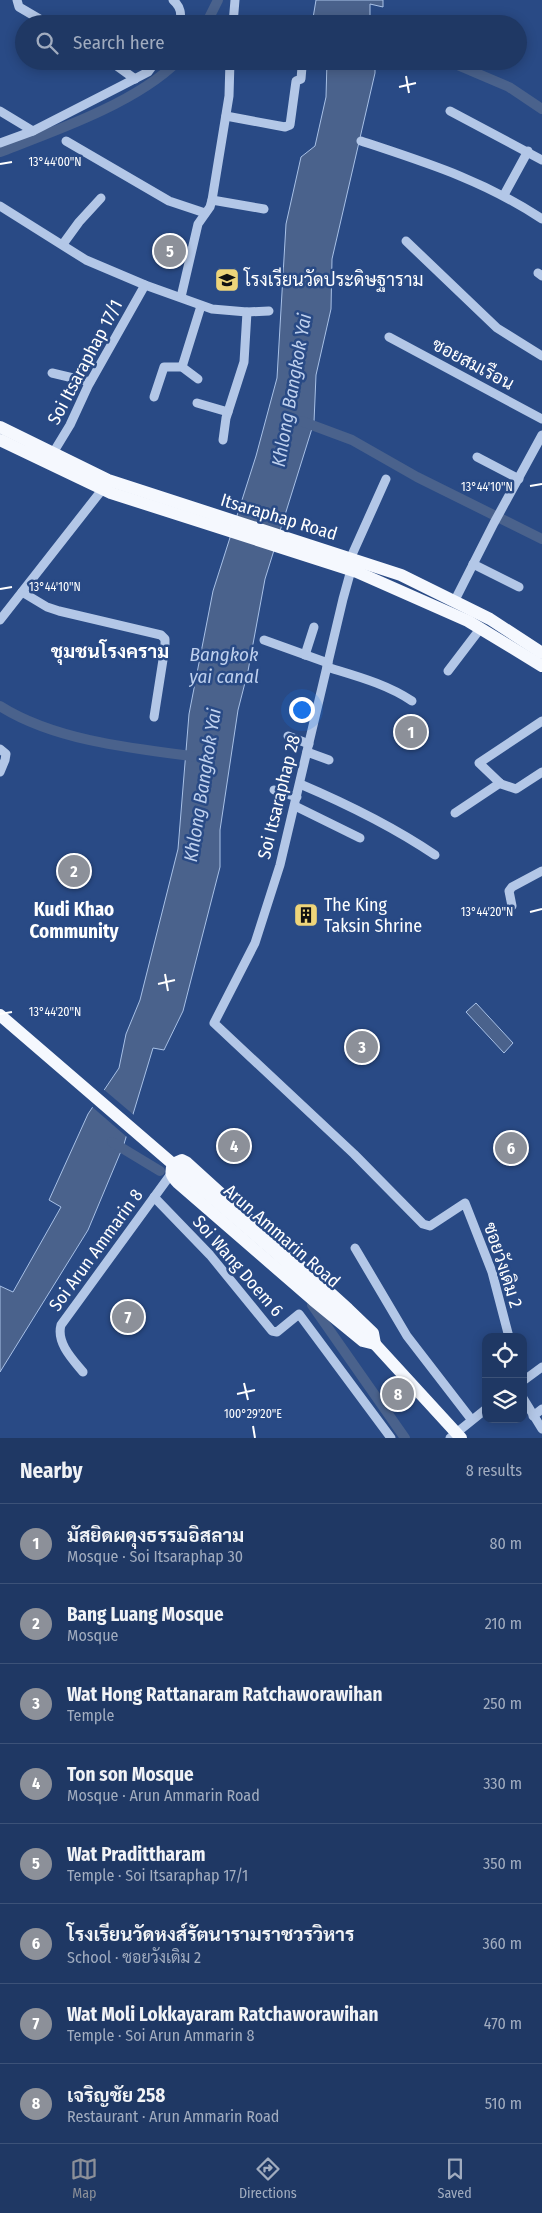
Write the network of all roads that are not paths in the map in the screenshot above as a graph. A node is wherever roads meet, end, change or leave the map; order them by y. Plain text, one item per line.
1 (17, 0) edge
2 (173, 0) edge
3 (235, 0) edge
4 (33, 15) edge
5 (180, 15) edge
6 (234, 15) edge
7 (122, 70) edge
8 (149, 70) edge
9 (230, 70) edge
10 (302, 70) edge
11 (135, 79) junction
12 (0, 111) edge
13 (450, 111) dead end
14 (226, 116) junction
15 (33, 131) junction
16 (66, 141) dead end
17 (361, 141) dead end
18 (0, 143) edge
19 (528, 151) junction
20 (542, 160) edge
21 (504, 195) junction
22 (101, 198) dead end
23 (212, 200) junction
24 (0, 206) edge
25 (264, 209) dead end
26 (205, 214) junction
27 (542, 219) edge
28 (406, 240) dead end
29 (63, 244) junction
30 (145, 285) junction
31 (181, 298) junction
32 (201, 306) junction
33 (269, 311) dead end
34 (246, 312) junction
35 (389, 337) dead end
36 (542, 356) edge
37 (182, 367) junction
38 (52, 373) dead end
39 (198, 379) dead end
40 (90, 382) junction
41 (154, 397) dead end
42 (198, 403) dead end
43 (228, 412) junction
44 (542, 419) edge
45 (0, 427) edge
46 (542, 435) edge
47 (0, 440) edge
48 (223, 440) dead end
49 (53, 454) junction
50 (477, 457) dead end
51 (518, 478) junction
52 (386, 479) dead end
53 (105, 485) junction
54 (346, 562) junction
55 (473, 564) junction
56 (519, 587) dead end
57 (22, 592) junction
58 (456, 600) junction
59 (4, 608) edge
60 (448, 612) junction
61 (0, 620) edge
62 (314, 627) dead end
63 (480, 629) junction
64 (264, 640) dead end
65 (542, 652) edge
66 (305, 655) junction
67 (328, 665) junction
68 (542, 666) edge
69 (448, 671) dead end
70 (412, 701) dead end
71 (154, 717) dead end
72 (542, 721) edge
73 (288, 736) dead end
74 (308, 748) junction
75 (0, 749) edge
76 (328, 760) dead end
77 (0, 772) edge
78 (542, 772) edge
79 (500, 783) junction
80 (300, 784) junction
81 (274, 790) dead end
82 (296, 801) junction
83 (455, 813) dead end
84 (360, 838) dead end
85 (435, 855) dead end
86 (542, 871) edge
87 (512, 906) dead end
88 (0, 1015) edge
89 (171, 1174) junction
90 (154, 1197) junction
91 (465, 1203) joint
92 (355, 1248) dead end
93 (508, 1333) edge
94 (375, 1344) junction
95 (542, 1367) edge
96 (83, 1372) dead end
97 (527, 1378) edge
98 (527, 1405) edge
99 (542, 1409) edge
100 (482, 1412) edge
101 (533, 1416) junction
102 (470, 1420) junction
103 (542, 1429) edge
104 (456, 1436) edge
105 (391, 1438) edge

1 - 4 street
2 - 5 street
3 - 6 street
7 - 11 street
8 - 11 street
9 - 14 street
10 - 14 street
11 - 15 street
12 - 15 street
13 - 19 street
14 - 23 street
15 - 18 street
16 - 26 street
17 - 21 street
19 - 20 street
19 - 21 street
21 - 27 street
22 - 29 street
23 - 25 street
23 - 26 street
24 - 29 street
26 - 31 street
28 - 36 street
29 - 30 street
30 - 31 street
30 - 40 street, Soi Itsaraphap 17/1
31 - 32 street
32 - 34 street
32 - 37 street
33 - 34 street
34 - 43 street
35 - 44 street, ซอยสมเรือน
37 - 39 street
37 - 41 street
38 - 40 street
40 - 49 street, Soi Itsaraphap 17/1
42 - 43 street
43 - 48 street
45 - 49 main road, Itsaraphap Road
46 - 51 street
47 - 53 main road
49 - 53 main road, Itsaraphap Road
50 - 51 street
51 - 55 street
52 - 54 street, Soi Itsaraphap 28
53 - 54 main road, Itsaraphap Road
53 - 57 street
54 - 58 main road, Itsaraphap Road
54 - 60 main road
54 - 67 street, Soi Itsaraphap 28
55 - 56 street
55 - 58 street
57 - 59 street
57 - 71 street
58 - 60 main road
58 - 65 main road, Itsaraphap Road
59 - 61 street
60 - 63 main road
62 - 66 street
63 - 68 main road
63 - 69 street
64 - 66 street
66 - 67 street
67 - 70 street
67 - 74 street, Soi Itsaraphap 28
72 - 79 street
73 - 74 street
74 - 76 street
74 - 80 street, Soi Itsaraphap 28
75 - 77 street
78 - 79 street
79 - 83 street
80 - 82 street, Soi Itsaraphap 28
80 - 85 street
81 - 82 street
82 - 84 street
82 - 91 street, Soi Itsaraphap 28
86 - 87 street
88 - 94 main road, Arun Ammarin Road
89 - 90 street, Soi Arun Ammarin 8
89 - 94 main road
89 - 94 main road
90 - 96 street, Soi Arun Ammarin 8
90 - 105 street, Soi Wang Doem 6
91 - 93 street, ซอยวังเดิม 2
92 - 102 street
94 - 104 main road, Arun Ammarin Road
95 - 97 street
98 - 101 street
99 - 101 street
100 - 102 street
101 - 103 street
102 - 104 street

